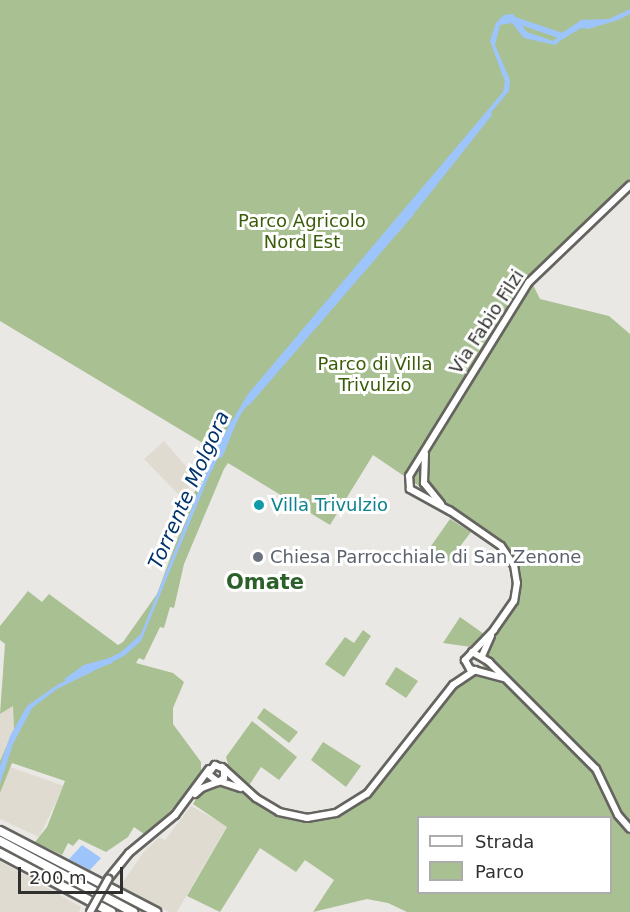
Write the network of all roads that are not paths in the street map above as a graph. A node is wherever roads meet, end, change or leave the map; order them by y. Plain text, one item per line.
1 (630, 185) edge
2 (430, 443) junction
3 (408, 480) junction
4 (424, 482) junction
5 (414, 492) junction
6 (450, 511) junction
7 (494, 630) junction
8 (472, 652) junction
9 (482, 656) junction
10 (465, 663) junction
11 (495, 668) junction
12 (476, 670) junction
13 (485, 671) junction
14 (504, 678) junction
15 (453, 685) junction
16 (222, 767) junction
17 (209, 769) junction
18 (219, 782) junction
19 (249, 793) junction
20 (188, 800) junction
21 (630, 829) edge
22 (0, 831) edge
23 (0, 841) edge
24 (0, 853) edge
25 (106, 911) edge
26 (90, 912) edge
27 (133, 912) edge
28 (156, 912) edge

1 - 2 street, Via Fabio Filzi
2 - 3 street, Via Fabio Filzi
2 - 4 street, Via Fabio Filzi
3 - 4 street
3 - 5 street
4 - 5 street
4 - 6 street
5 - 6 street
6 - 7 street
7 - 8 street
7 - 9 street
8 - 9 street
8 - 10 street
9 - 11 street
9 - 12 street
10 - 12 street
10 - 15 street
11 - 13 street
11 - 14 street
12 - 13 street
12 - 15 street
13 - 14 street
14 - 21 street
15 - 19 street
16 - 17 street
16 - 18 street
16 - 19 street
17 - 18 street
17 - 20 street
18 - 19 street
18 - 20 street
20 - 26 street, bridge
22 - 28 highway
23 - 27 highway
24 - 25 highway

